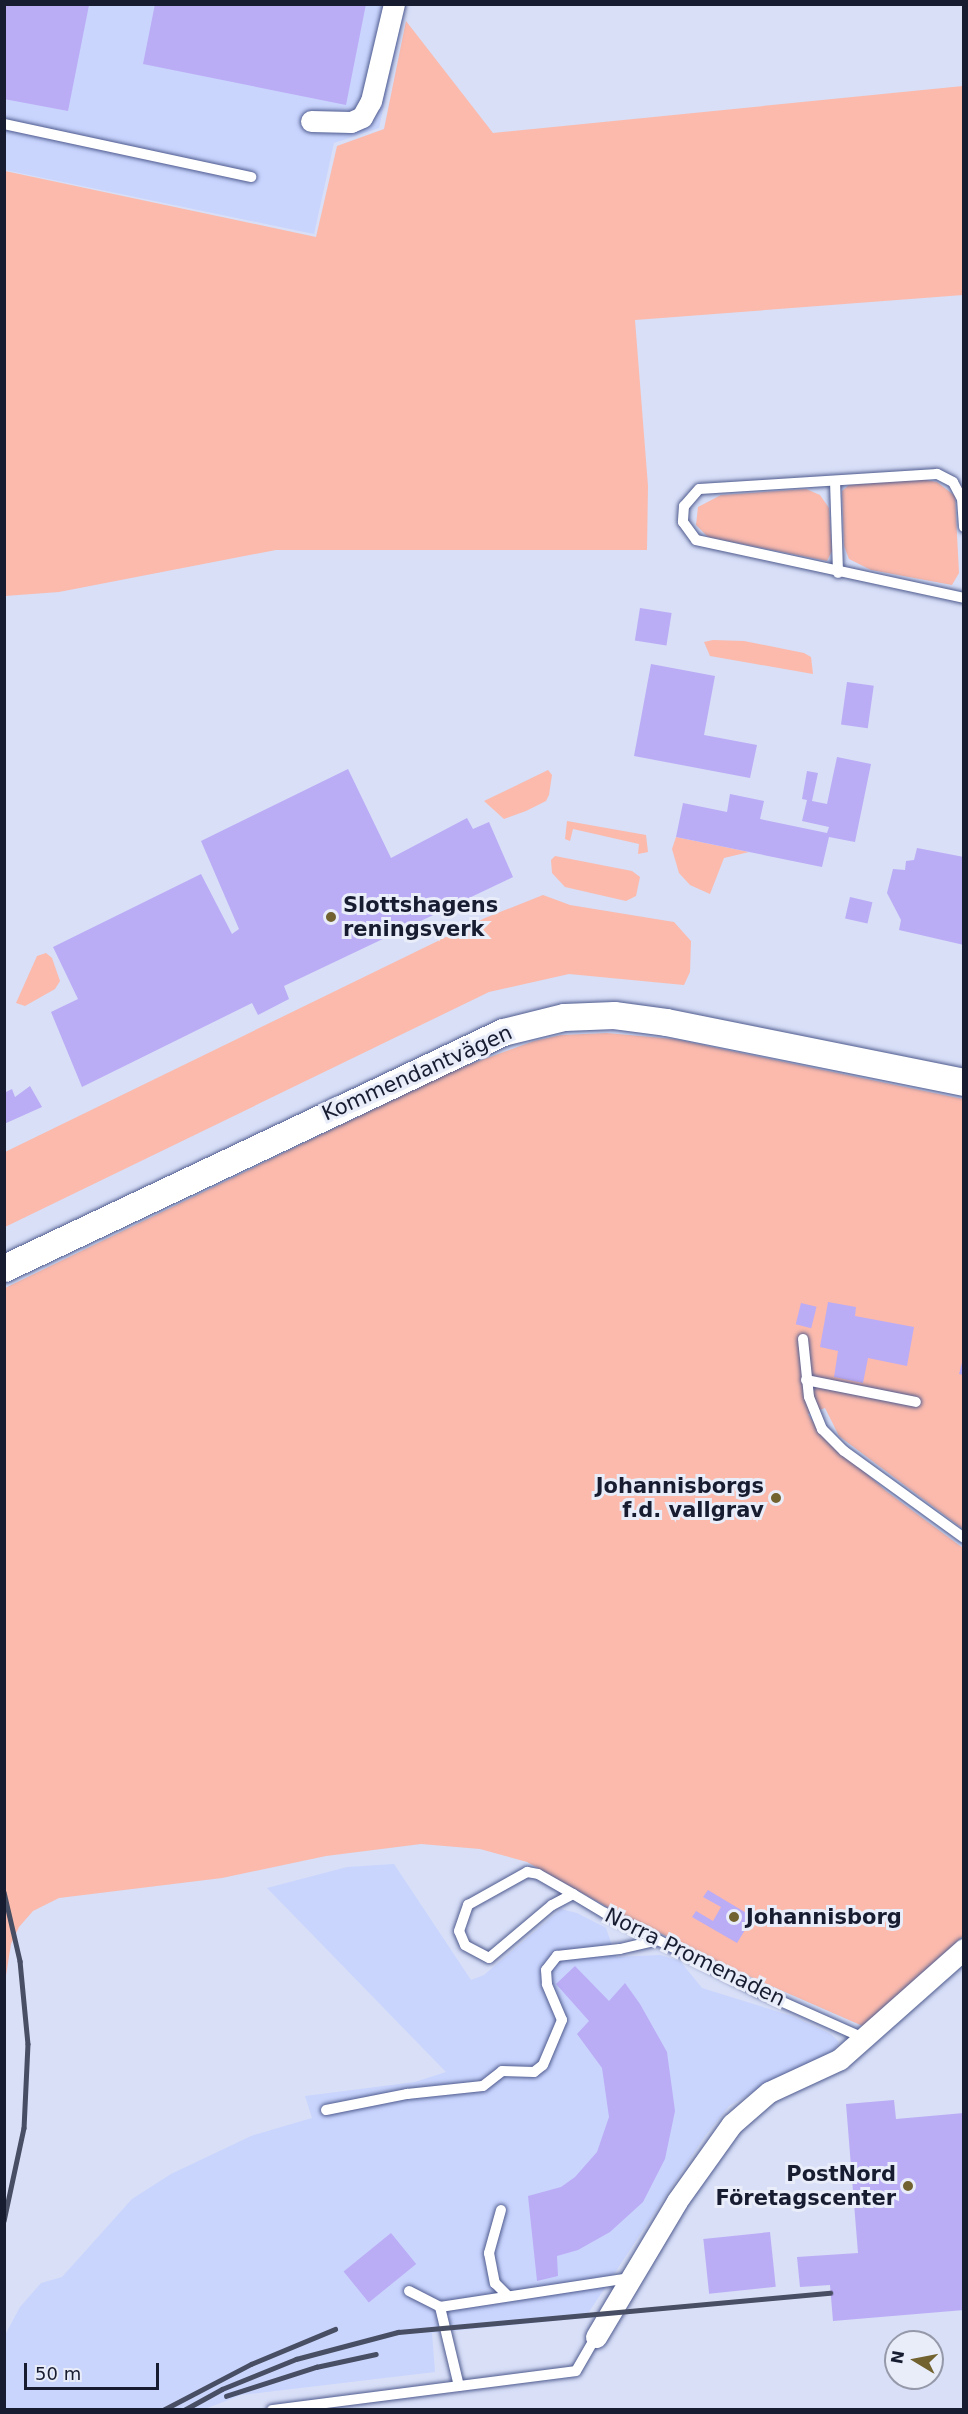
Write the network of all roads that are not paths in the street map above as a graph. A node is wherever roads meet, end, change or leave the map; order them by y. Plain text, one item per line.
1 (394, 4) edge
2 (311, 120) dead end
3 (4, 124) edge
4 (251, 177) dead end
5 (834, 481) junction
6 (963, 527) edge
7 (838, 573) junction
8 (963, 598) edge
9 (963, 1082) edge
10 (4, 1268) edge
11 (803, 1339) dead end
12 (806, 1380) junction
13 (916, 1402) dead end
14 (963, 1538) edge
15 (573, 1894) junction
16 (658, 1940) junction
17 (963, 1949) edge
18 (866, 2039) junction
19 (326, 2110) dead end
20 (501, 2210) dead end
21 (629, 2278) junction
22 (409, 2291) dead end
23 (507, 2295) junction
24 (440, 2307) junction
25 (596, 2337) joint
26 (459, 2386) junction
27 (272, 2409) edge

1 - 2 street
3 - 4 lane
5 - 6 lane
5 - 7 lane
5 - 7 lane
7 - 8 lane
9 - 10 street, Kommendantvägen
11 - 12 lane
12 - 13 lane
12 - 14 lane
15 - 15 lane, Norra Promenaden
15 - 16 lane, Norra Promenaden
16 - 18 lane, Norra Promenaden
16 - 19 lane
17 - 18 street
18 - 21 street
20 - 23 lane
21 - 23 lane
21 - 25 street
22 - 24 lane
23 - 24 lane
24 - 26 lane
25 - 26 lane
26 - 27 lane

